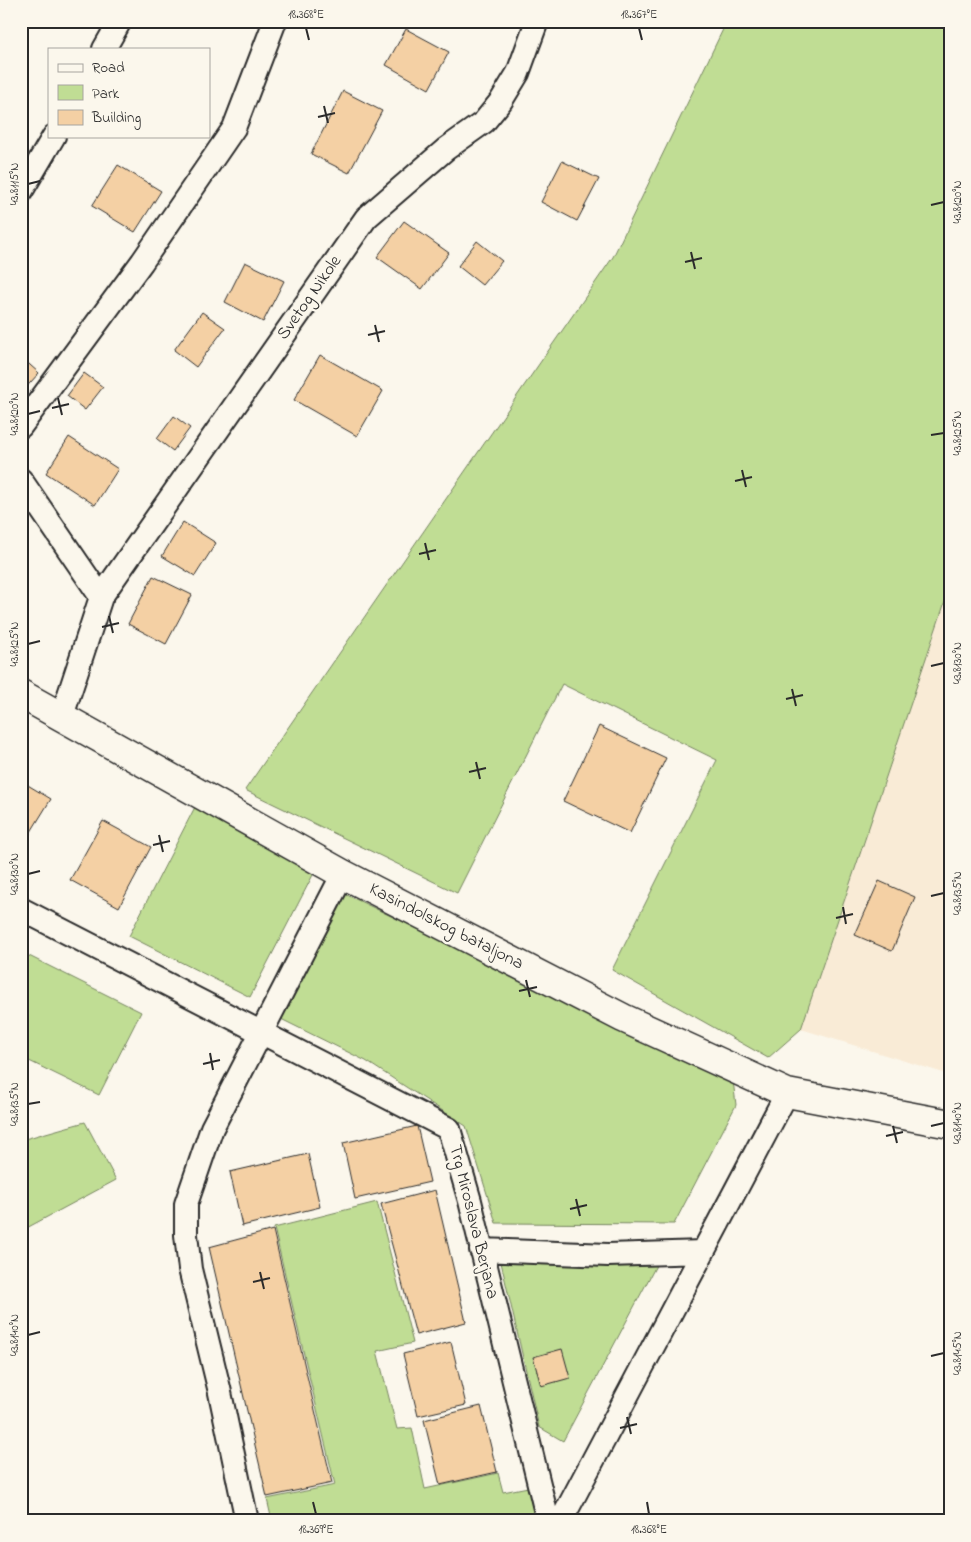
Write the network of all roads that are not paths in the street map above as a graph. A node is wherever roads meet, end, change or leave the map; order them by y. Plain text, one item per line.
1 (120, 21) edge
2 (275, 21) edge
3 (537, 21) edge
4 (105, 48) edge
5 (53, 138) edge
6 (21, 192) edge
7 (21, 426) edge
8 (21, 480) edge
9 (101, 597) junction
10 (21, 694) edge
11 (62, 716) junction
12 (343, 874) junction
13 (21, 909) edge
14 (260, 1031) junction
15 (787, 1093) junction
16 (950, 1124) edge
17 (481, 1250) junction
18 (703, 1252) junction
19 (247, 1521) edge
20 (548, 1521) edge
21 (561, 1521) edge

1 - 4 street
2 - 7 street
3 - 9 street, Svetog Nikole
5 - 6 street
8 - 9 street
9 - 11 street, Svetog Nikole
10 - 11 street, Kasindolskog bataljona
11 - 12 street, Kasindolskog bataljona
12 - 14 street
12 - 15 street, Kasindolskog bataljona
13 - 14 street, Trg Miroslava Berjana
14 - 17 street, Trg Miroslava Berjana
14 - 19 street
15 - 16 street, Kasindolskog bataljona
15 - 18 street
17 - 18 street
17 - 20 street, Trg Miroslava Berjana
18 - 21 street

